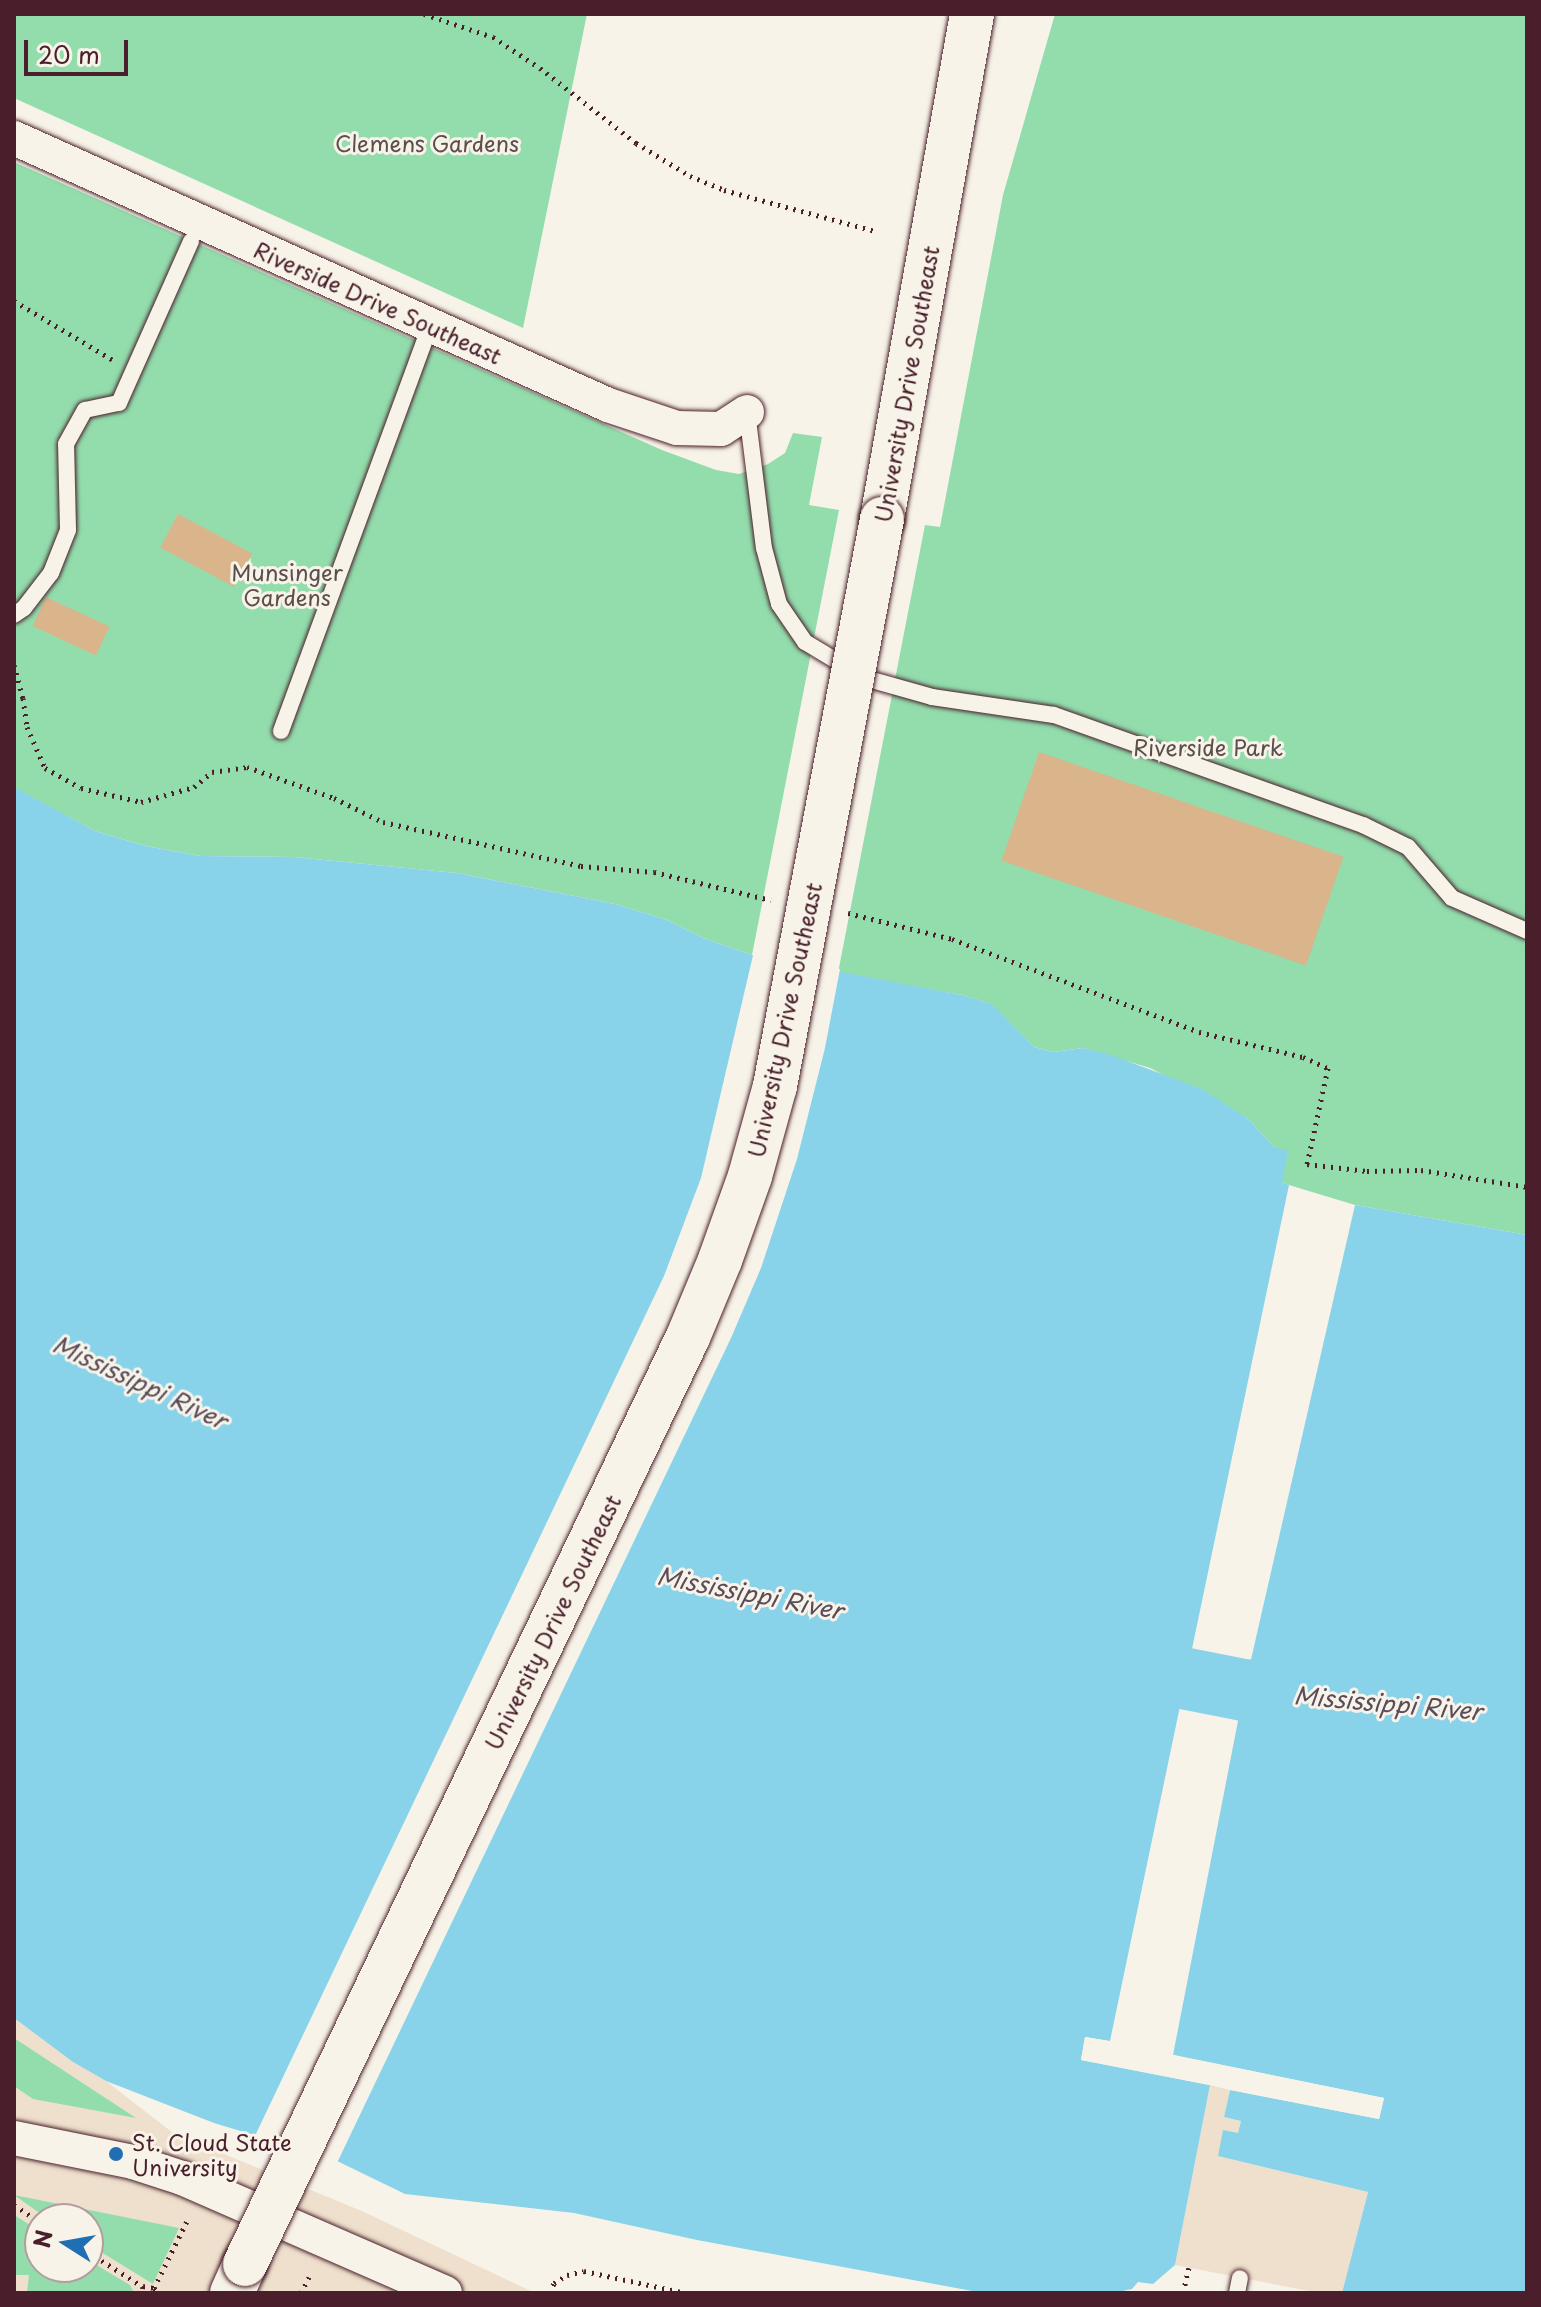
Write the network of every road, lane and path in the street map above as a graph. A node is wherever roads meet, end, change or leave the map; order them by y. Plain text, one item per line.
1 (424, 14) edge
2 (972, 14) edge
3 (14, 138) edge
4 (875, 231) dead end
5 (191, 241) dead end
6 (14, 301) edge
7 (430, 325) junction
8 (134, 371) junction
9 (747, 412) joint
10 (14, 615) edge
11 (14, 665) edge
12 (23, 698) junction
13 (14, 699) edge
14 (281, 731) dead end
15 (785, 902) dead end
16 (842, 912) dead end
17 (1527, 931) edge
18 (1527, 1187) edge
19 (14, 2138) edge
20 (191, 2213) dead end
21 (104, 2262) edge
22 (1189, 2268) dead end
23 (309, 2277) dead end
24 (238, 2278) edge
25 (142, 2286) junction
26 (154, 2288) junction
27 (146, 2293) edge
28 (160, 2293) edge
29 (301, 2293) edge
30 (445, 2293) edge
31 (550, 2293) edge
32 (686, 2293) edge
33 (1183, 2293) edge

1 - 4 path
2 - 24 street, University Drive Southeast, bridge
3 - 7 street, Riverside Drive Southeast
5 - 8 lane
6 - 8 path
7 - 9 street, Riverside Drive Southeast
7 - 14 lane
8 - 10 lane
9 - 17 lane
11 - 12 path
12 - 13 path
12 - 15 path
16 - 18 path
19 - 30 street
20 - 26 path
21 - 25 path
22 - 33 path
23 - 29 path
25 - 26 path
25 - 27 path
26 - 28 path
31 - 32 path

